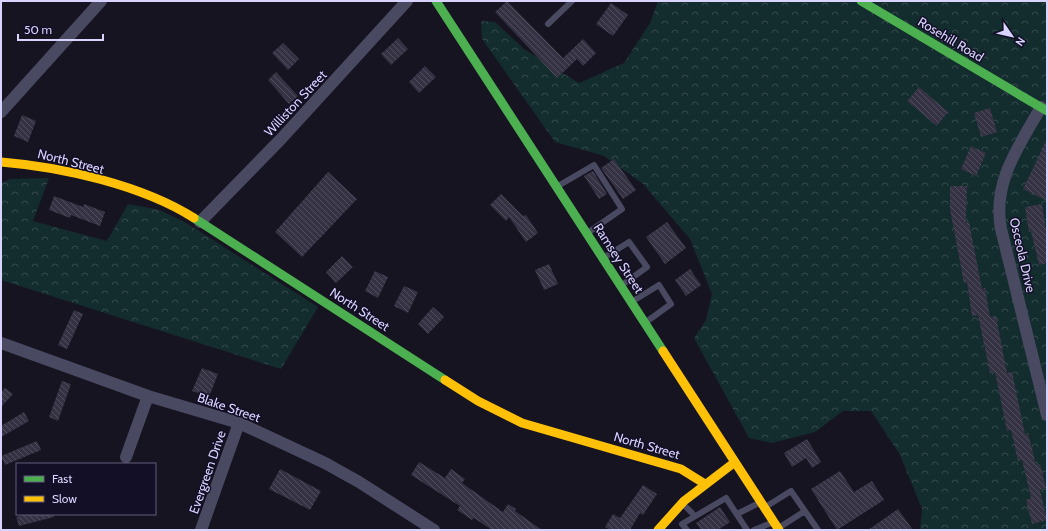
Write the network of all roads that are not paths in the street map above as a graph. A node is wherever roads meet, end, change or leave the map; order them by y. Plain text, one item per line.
1 (101, 1) edge
2 (407, 1) edge
3 (436, 1) edge
4 (572, 1) edge
5 (861, 1) edge
6 (548, 24) dead end
7 (1044, 109) edge
8 (1, 112) edge
9 (1, 162) edge
10 (557, 187) junction
11 (200, 222) junction
12 (587, 234) junction
13 (603, 259) junction
14 (621, 286) junction
15 (632, 302) junction
16 (645, 323) junction
17 (1, 343) edge
18 (148, 396) junction
19 (1047, 415) edge
20 (239, 423) junction
21 (126, 457) dead end
22 (735, 462) junction
23 (705, 484) junction
24 (681, 502) junction
25 (763, 505) junction
26 (805, 511) junction
27 (737, 514) junction
28 (695, 516) junction
29 (777, 527) edge
30 (201, 530) edge
31 (434, 530) edge
32 (658, 530) edge
33 (687, 530) edge
34 (747, 530) edge
35 (754, 530) edge
36 (818, 530) edge

1 - 8 street
2 - 11 street, Williston Street
3 - 10 street, Ramsey Street
4 - 6 lane
5 - 7 street, Rosehill Road
7 - 19 street, Osceola Drive
9 - 11 street, North Street
10 - 12 street, Ramsey Street
10 - 12 lane
11 - 23 street, North Street
12 - 13 street, Ramsey Street
13 - 14 street, Ramsey Street
13 - 14 lane
14 - 15 street, Ramsey Street
15 - 16 street, Ramsey Street
15 - 16 lane
16 - 22 street, Ramsey Street
17 - 18 street, Blake Street
18 - 20 street, Blake Street
18 - 21 street
20 - 30 street, Evergreen Drive
20 - 31 street, Blake Street
22 - 23 street
22 - 25 street, Ramsey Street
23 - 24 street
24 - 28 lane
24 - 32 street
25 - 26 lane
25 - 27 lane
25 - 29 street, Ramsey Street
26 - 29 lane
26 - 36 lane
27 - 28 lane
27 - 34 lane
28 - 33 lane
29 - 35 lane

